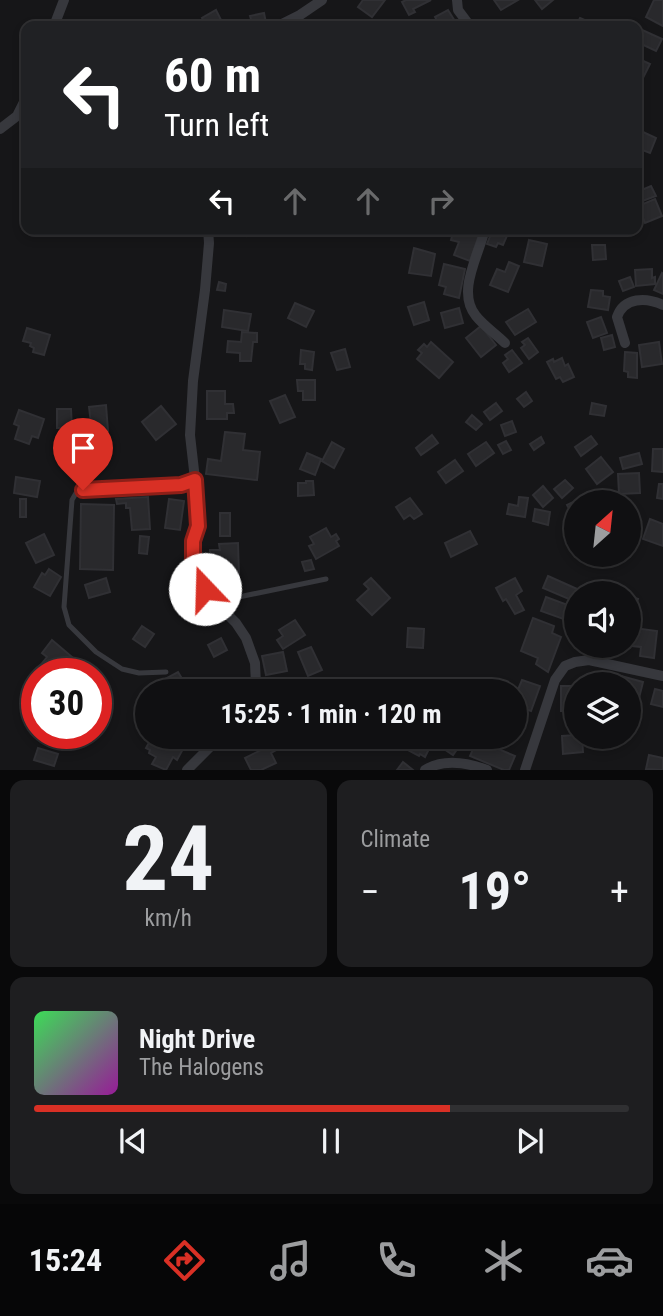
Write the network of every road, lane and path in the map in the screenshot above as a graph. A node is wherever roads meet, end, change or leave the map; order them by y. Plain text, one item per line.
1 (64, 0) edge
2 (322, 0) edge
3 (457, 0) edge
4 (56, 21) edge
5 (288, 21) edge
6 (466, 21) edge
7 (21, 108) edge
8 (0, 129) edge
9 (208, 235) edge
10 (483, 235) edge
11 (663, 305) edge
12 (625, 342) dead end
13 (505, 343) dead end
14 (195, 480) junction
15 (326, 579) dead end
16 (217, 604) junction
17 (166, 672) dead end
18 (663, 677) edge
19 (256, 679) edge
20 (208, 749) edge
21 (187, 770) edge
22 (425, 770) edge
23 (487, 770) edge
24 (525, 770) edge

1 - 4 street
2 - 5 street
3 - 6 street
7 - 8 street
9 - 14 street
10 - 13 street
11 - 12 street
14 - 16 street
14 - 17 lane
15 - 16 lane
16 - 19 street
18 - 24 street
20 - 21 street
22 - 23 street

